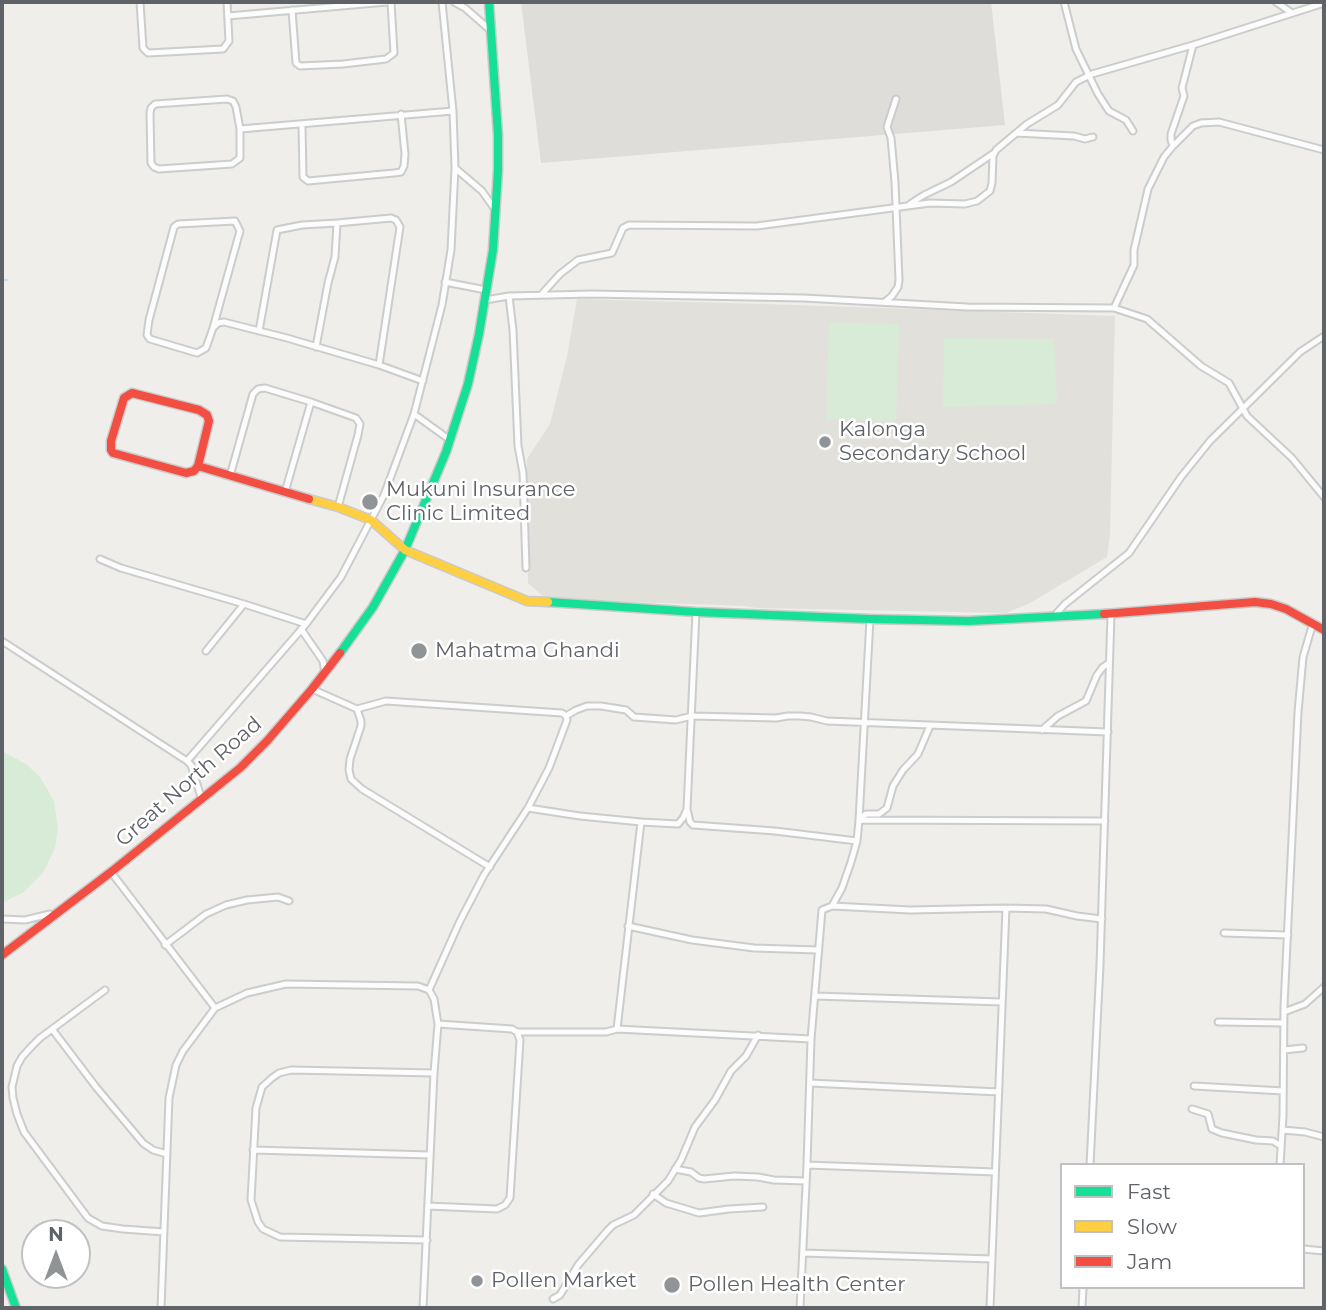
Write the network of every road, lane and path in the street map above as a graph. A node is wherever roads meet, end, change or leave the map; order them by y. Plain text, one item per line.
1 (140, 2) edge
2 (227, 2) edge
3 (389, 2) edge
4 (442, 2) edge
5 (454, 2) edge
6 (489, 2) edge
7 (1064, 2) edge
8 (1276, 2) edge
9 (1324, 3) edge
10 (292, 10) junction
11 (1292, 13) junction
12 (228, 16) junction
13 (491, 32) junction
14 (1193, 45) junction
15 (1090, 76) junction
16 (895, 99) dead end
17 (453, 111) junction
18 (401, 114) junction
19 (302, 124) junction
20 (240, 129) junction
21 (1133, 131) dead end
22 (1016, 133) junction
23 (1093, 137) dead end
24 (1173, 146) junction
25 (1324, 150) edge
26 (994, 153) junction
27 (455, 168) junction
28 (906, 206) junction
29 (895, 208) junction
30 (496, 211) junction
31 (337, 223) junction
32 (446, 282) junction
33 (486, 295) junction
34 (540, 295) junction
35 (509, 296) junction
36 (885, 302) junction
37 (1114, 308) junction
38 (213, 328) junction
39 (259, 331) junction
40 (1324, 336) edge
41 (316, 347) junction
42 (379, 365) junction
43 (423, 380) junction
44 (311, 402) junction
45 (1243, 408) junction
46 (414, 414) junction
47 (450, 440) junction
48 (198, 466) junction
49 (230, 476) junction
50 (285, 492) junction
51 (1324, 497) edge
52 (338, 507) junction
53 (371, 520) junction
54 (405, 550) junction
55 (100, 559) dead end
56 (526, 568) dead end
57 (244, 604) junction
58 (695, 612) junction
59 (1111, 614) junction
60 (1054, 617) junction
61 (870, 619) junction
62 (1313, 623) junction
63 (303, 626) junction
64 (1324, 630) edge
65 (2, 641) edge
66 (206, 651) dead end
67 (1109, 663) junction
68 (325, 673) junction
69 (312, 689) junction
70 (357, 709) junction
71 (566, 716) junction
72 (692, 716) junction
73 (864, 722) junction
74 (930, 726) junction
75 (1042, 730) junction
76 (1108, 732) junction
77 (187, 761) junction
78 (202, 800) junction
79 (528, 808) junction
80 (687, 809) junction
81 (859, 820) junction
82 (1105, 821) junction
83 (640, 822) junction
84 (678, 824) junction
85 (691, 825) junction
86 (857, 842) junction
87 (490, 867) junction
88 (111, 872) junction
89 (289, 901) dead end
90 (832, 906) junction
91 (1006, 908) junction
92 (55, 913) junction
93 (2, 919) edge
94 (1102, 919) junction
95 (628, 926) junction
96 (1224, 933) dead end
97 (1288, 935) junction
98 (165, 944) junction
99 (818, 950) junction
100 (2, 955) edge
101 (1324, 988) edge
102 (105, 990) dead end
103 (429, 990) junction
104 (815, 996) junction
105 (1002, 1002) junction
106 (215, 1008) junction
107 (1284, 1013) junction
108 (1218, 1022) dead end
109 (438, 1024) junction
110 (1284, 1024) junction
111 (52, 1029) junction
112 (617, 1029) junction
113 (517, 1032) junction
114 (758, 1035) junction
115 (811, 1039) junction
116 (1303, 1048) dead end
117 (1284, 1051) junction
118 (434, 1073) junction
119 (810, 1083) junction
120 (1195, 1086) dead end
121 (1283, 1091) junction
122 (999, 1092) junction
123 (1192, 1109) dead end
124 (1282, 1130) junction
125 (1324, 1136) edge
126 (1281, 1146) junction
127 (253, 1150) junction
128 (167, 1154) junction
129 (430, 1155) junction
130 (1090, 1163) edge
131 (1280, 1163) edge
132 (807, 1165) junction
133 (675, 1169) junction
134 (995, 1172) junction
135 (806, 1181) junction
136 (653, 1194) junction
137 (428, 1206) junction
138 (763, 1207) dead end
139 (164, 1233) junction
140 (427, 1240) junction
141 (1305, 1249) edge
142 (1324, 1251) edge
143 (803, 1252) junction
144 (992, 1259) junction
145 (2, 1269) edge
146 (1083, 1289) edge
147 (553, 1299) dead end
148 (16, 1308) edge
149 (162, 1308) edge
150 (424, 1308) edge
151 (800, 1308) edge
152 (990, 1308) edge
153 (1082, 1308) edge

1 - 12 street
2 - 12 street
3 - 10 street
3 - 10 street
4 - 17 street
5 - 13 street
6 - 13 main road, Great North Road
7 - 15 street
8 - 11 street
9 - 11 street
10 - 12 street
11 - 14 street
13 - 30 main road, Great North Road
14 - 15 street
14 - 24 street
15 - 21 street
15 - 22 street
16 - 29 street
17 - 18 street
17 - 27 street
18 - 19 street
18 - 19 street
19 - 20 street
20 - 20 street
22 - 23 street
22 - 26 street
24 - 25 street
24 - 37 street
26 - 28 street
26 - 28 street
27 - 30 street
27 - 32 street
28 - 29 street
29 - 34 street
29 - 36 street
30 - 33 main road, Great North Road
31 - 39 street
31 - 41 street
31 - 42 street
32 - 33 street
32 - 43 street
33 - 35 street
33 - 47 main road, Great North Road
34 - 35 street
34 - 36 street
35 - 56 street
36 - 37 street
37 - 45 street
38 - 38 street
38 - 39 street
39 - 41 street
40 - 45 street
41 - 42 street
42 - 43 street
43 - 46 street
44 - 49 street
44 - 50 street
44 - 52 street
45 - 51 street
45 - 60 street
46 - 47 street
46 - 53 street
47 - 54 main road, Great North Road
48 - 48 main road
48 - 49 main road
49 - 50 main road
50 - 52 main road
52 - 53 main road
53 - 54 main road
53 - 63 street
54 - 58 main road
54 - 68 main road, Great North Road
55 - 57 street
57 - 63 street
57 - 66 street
58 - 61 main road
58 - 72 street
59 - 60 main road
59 - 62 main road
59 - 67 street
60 - 61 main road
61 - 73 street
62 - 64 main road
62 - 97 street
63 - 68 street
63 - 77 street
65 - 77 street
67 - 75 street
67 - 76 street
68 - 69 main road, Great North Road
69 - 70 street
69 - 78 main road, Great North Road
70 - 71 street
70 - 87 street
71 - 72 street
71 - 79 street
72 - 73 street
72 - 80 street
73 - 74 street
73 - 81 street
74 - 75 street
74 - 81 street
75 - 76 street
76 - 82 street
77 - 78 street
78 - 88 main road, Great North Road
79 - 83 street
79 - 87 street
80 - 84 street
80 - 85 street
81 - 82 street
81 - 86 street
82 - 94 street
83 - 84 street
83 - 95 street
84 - 85 street
85 - 86 street
86 - 90 street
87 - 103 street
88 - 92 main road, Great North Road
88 - 98 street
89 - 98 street
90 - 91 street
90 - 99 street
91 - 94 street
91 - 105 street
92 - 93 street
92 - 100 main road, Great North Road
94 - 130 street
95 - 99 street
95 - 112 street
96 - 97 street
97 - 107 street
98 - 106 street
99 - 104 street
101 - 107 street
102 - 111 street
103 - 106 street
103 - 109 street
104 - 105 street
104 - 115 street
105 - 122 street
106 - 128 street
107 - 110 street
108 - 110 street
109 - 113 street
109 - 118 street
110 - 117 street
111 - 128 street
111 - 139 street
112 - 113 street
112 - 114 street
113 - 137 street
114 - 115 street
114 - 133 street
115 - 119 street
116 - 117 street
117 - 121 street
118 - 127 street
118 - 129 street
119 - 122 street
119 - 132 street
120 - 121 street
121 - 124 street
122 - 134 street
123 - 126 street
124 - 125 street
124 - 126 street
126 - 131 street
127 - 129 street
127 - 140 street
128 - 139 street
129 - 137 street
132 - 134 street
132 - 135 street
133 - 135 street
133 - 136 street
134 - 144 street
135 - 143 street
136 - 138 street
136 - 147 street
137 - 140 street
139 - 149 street
140 - 150 street
141 - 142 street
143 - 144 street
143 - 151 street
144 - 152 street
145 - 148 main road
146 - 153 street

